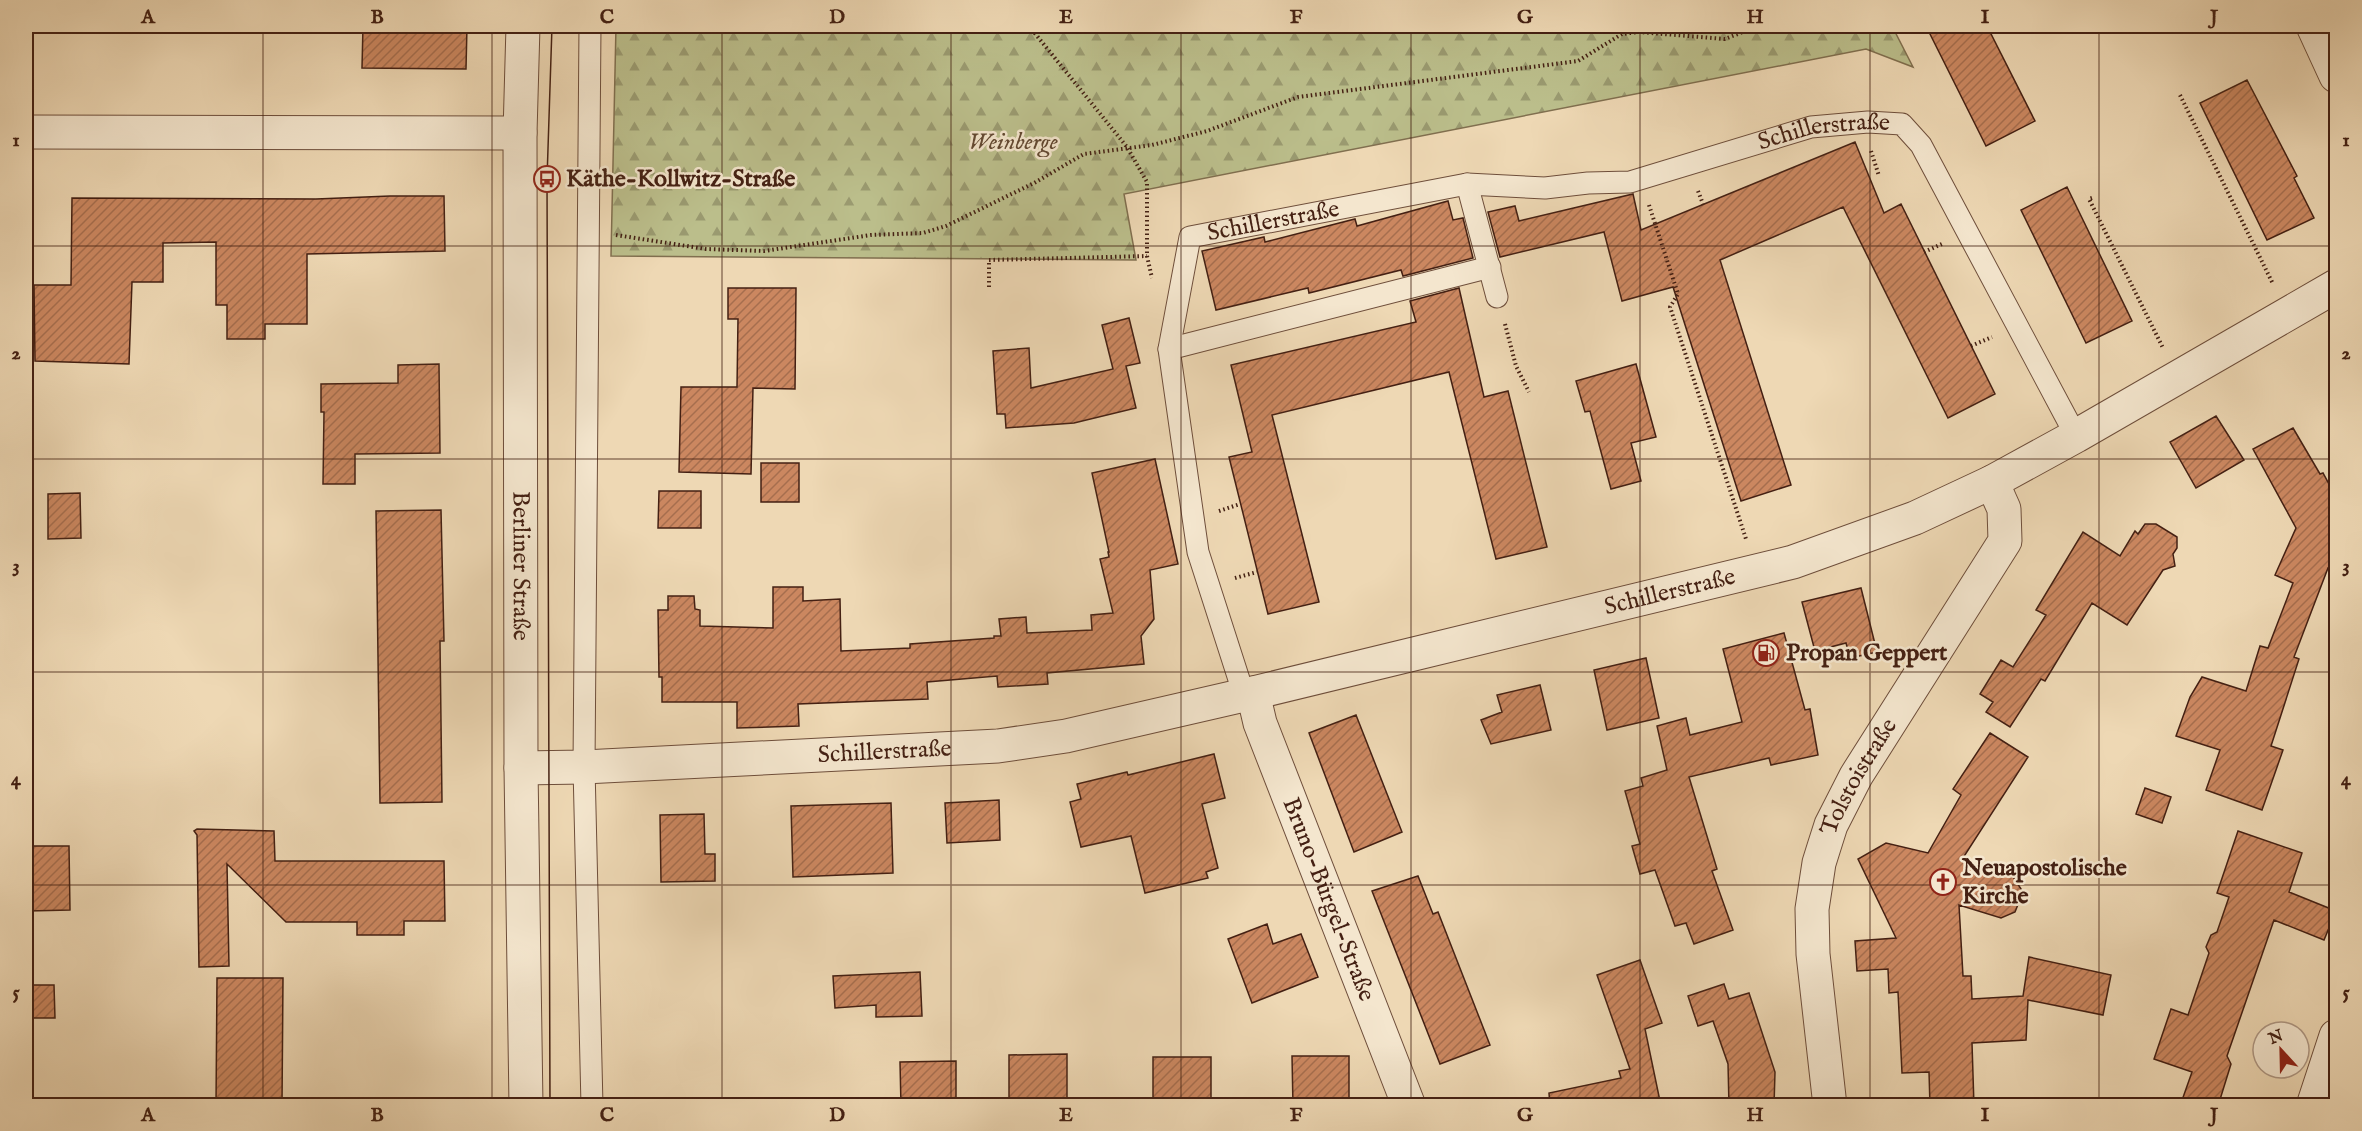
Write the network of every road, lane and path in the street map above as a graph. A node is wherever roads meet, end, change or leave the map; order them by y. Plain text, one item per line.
1 (523, 26) edge
2 (590, 26) edge
3 (1029, 26) edge
4 (1758, 26) edge
5 (2313, 26) edge
6 (2337, 76) edge
7 (2180, 95) dead end
8 (26, 132) edge
9 (520, 133) junction
10 (1127, 147) junction
11 (1871, 150) dead end
12 (1879, 176) dead end
13 (1641, 179) junction
14 (1467, 184) junction
15 (2092, 198) dead end
16 (588, 231) junction
17 (1934, 247) dead end
18 (1924, 252) dead end
19 (1490, 267) junction
20 (2337, 286) edge
21 (989, 287) dead end
22 (1497, 297) dead end
23 (2288, 314) junction
24 (1982, 342) dead end
25 (1971, 346) dead end
26 (1169, 349) junction
27 (1512, 350) dead end
28 (2180, 377) junction
29 (1529, 393) dead end
30 (2076, 436) junction
31 (1992, 482) junction
32 (1756, 571) junction
33 (1249, 694) junction
34 (584, 767) junction
35 (521, 768) junction
36 (2337, 1036) edge
37 (526, 1106) edge
38 (592, 1106) edge
39 (1408, 1106) edge
40 (1830, 1106) edge
41 (2313, 1106) edge

1 - 9 street, Berliner Straße
2 - 16 lane
3 - 10 path
4 - 10 path
5 - 6 street
7 - 23 path
8 - 9 street
9 - 35 street, Berliner Straße
10 - 16 path
10 - 21 path
11 - 12 path
13 - 14 lane, Schillerstraße
13 - 30 lane, Schillerstraße
13 - 32 path
14 - 19 lane
14 - 26 lane, Schillerstraße
15 - 28 path
16 - 34 lane
17 - 18 path
19 - 22 lane
19 - 26 lane
20 - 23 street, Schillerstraße
23 - 28 street, Schillerstraße
24 - 25 path
26 - 33 lane, Schillerstraße
27 - 29 path
28 - 30 street, Schillerstraße
30 - 31 street, Schillerstraße
31 - 32 street, Schillerstraße
31 - 40 street, Tolstoistraße
32 - 33 street, Schillerstraße
33 - 34 street, Schillerstraße
33 - 39 street, Bruno-Bürgel-Straße
34 - 35 street, Schillerstraße
34 - 38 lane
35 - 37 street, Berliner Straße
36 - 41 street

